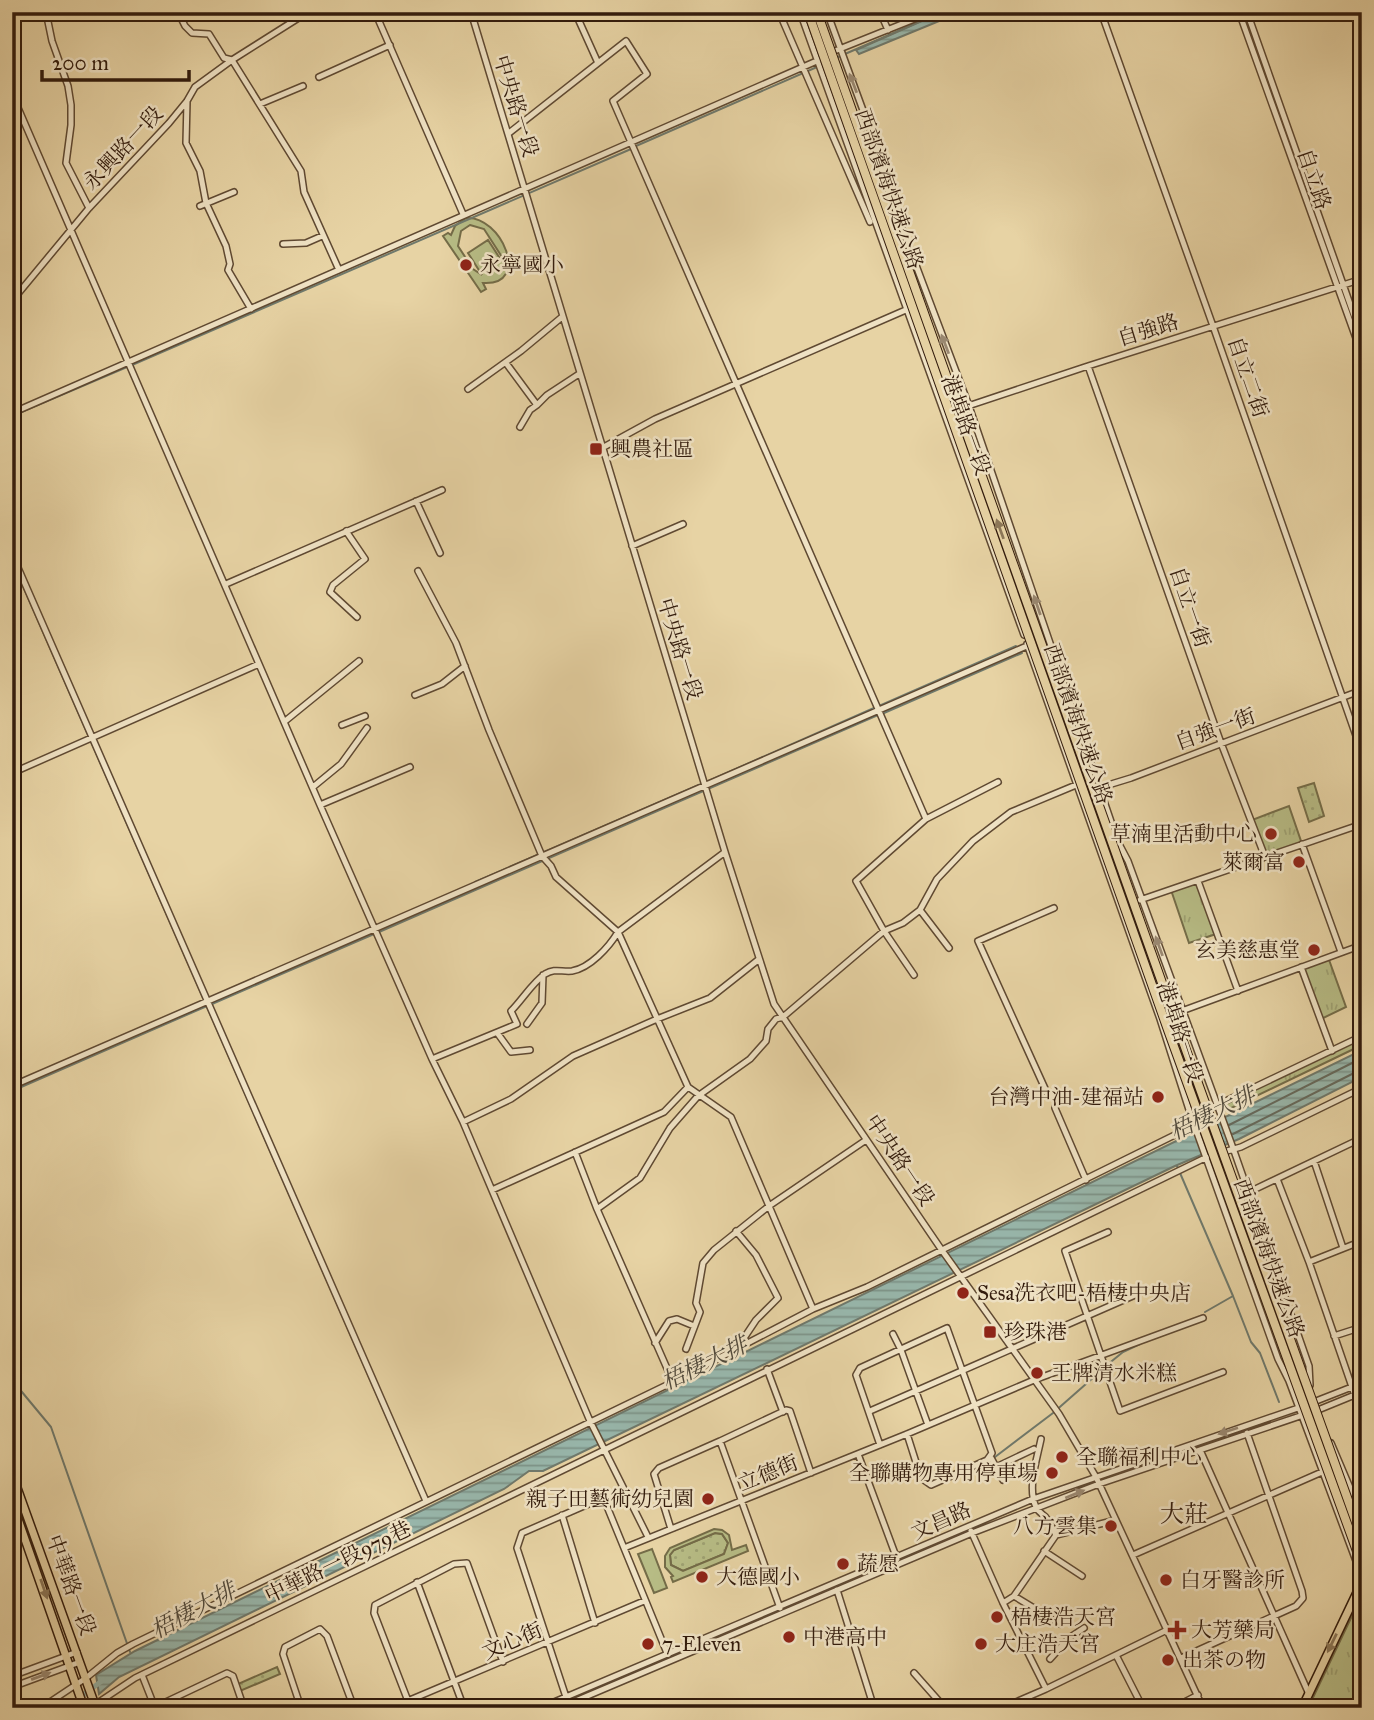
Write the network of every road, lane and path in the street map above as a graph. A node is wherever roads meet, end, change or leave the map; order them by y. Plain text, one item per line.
1 (46, 12) edge
2 (178, 12) edge
3 (308, 12) edge
4 (376, 12) edge
5 (471, 12) edge
6 (575, 12) edge
7 (779, 12) edge
8 (800, 12) edge
9 (813, 12) edge
10 (827, 12) edge
11 (880, 12) edge
12 (932, 12) edge
13 (1101, 12) edge
14 (1239, 12) edge
15 (1247, 12) edge
16 (888, 30) junction
17 (390, 45) junction
18 (840, 49) junction
19 (828, 56) junction
20 (232, 60) junction
21 (818, 60) junction
22 (598, 63) junction
23 (804, 68) junction
24 (320, 77) dead end
25 (303, 86) dead end
26 (12, 94) edge
27 (187, 100) junction
28 (260, 104) junction
29 (509, 133) junction
30 (632, 142) junction
31 (859, 145) junction
32 (524, 188) junction
33 (888, 191) junction
34 (234, 192) dead end
35 (868, 198) junction
36 (203, 204) junction
37 (89, 208) junction
38 (463, 214) junction
39 (870, 222) dead end
40 (72, 232) junction
41 (322, 236) junction
42 (283, 244) dead end
43 (339, 270) junction
44 (1362, 279) edge
45 (1339, 287) junction
46 (12, 301) edge
47 (251, 309) junction
48 (908, 309) junction
49 (562, 317) junction
50 (1213, 326) junction
51 (1362, 338) edge
52 (1362, 355) edge
53 (129, 363) junction
54 (506, 363) junction
55 (1088, 366) junction
56 (579, 374) junction
57 (737, 383) junction
58 (468, 389) dead end
59 (537, 405) junction
60 (969, 406) junction
61 (12, 413) edge
62 (945, 413) junction
63 (520, 427) dead end
64 (602, 448) junction
65 (442, 490) dead end
66 (416, 501) junction
67 (683, 524) dead end
68 (346, 531) junction
69 (632, 546) junction
70 (440, 552) dead end
71 (12, 554) edge
72 (418, 571) dead end
73 (226, 584) junction
74 (357, 617) dead end
75 (1047, 635) junction
76 (1028, 645) junction
77 (359, 662) dead end
78 (259, 664) junction
79 (465, 666) junction
80 (1362, 691) edge
81 (415, 695) dead end
82 (1342, 697) junction
83 (878, 710) junction
84 (365, 716) dead end
85 (284, 722) junction
86 (342, 725) dead end
87 (368, 728) dead end
88 (93, 738) junction
89 (1220, 743) junction
90 (1362, 753) edge
91 (410, 767) dead end
92 (12, 773) edge
93 (998, 782) dead end
94 (1076, 785) junction
95 (313, 787) junction
96 (706, 787) junction
97 (1100, 788) junction
98 (1079, 794) junction
99 (320, 805) junction
100 (926, 819) junction
101 (1362, 824) edge
102 (1118, 842) junction
103 (1302, 845) junction
104 (1098, 849) junction
105 (725, 852) junction
106 (542, 856) junction
107 (1265, 857) junction
108 (1198, 881) junction
109 (1123, 888) junction
110 (1142, 899) junction
111 (1129, 904) junction
112 (1120, 906) junction
113 (1054, 908) dead end
114 (920, 910) junction
115 (375, 929) junction
116 (884, 931) junction
117 (618, 932) junction
118 (1362, 945) edge
119 (949, 948) dead end
120 (1341, 952) junction
121 (758, 960) junction
122 (1301, 967) junction
123 (543, 975) junction
124 (914, 975) dead end
125 (1238, 990) junction
126 (208, 1002) junction
127 (1183, 1010) junction
128 (1168, 1016) junction
129 (783, 1017) junction
130 (657, 1018) junction
131 (1160, 1018) junction
132 (527, 1024) dead end
133 (1177, 1025) junction
134 (1168, 1030) junction
135 (498, 1034) junction
136 (1362, 1036) edge
137 (530, 1051) dead end
138 (1332, 1051) junction
139 (432, 1059) junction
140 (12, 1086) edge
141 (688, 1087) junction
142 (1362, 1088) edge
143 (698, 1096) junction
144 (1216, 1106) junction
145 (1202, 1112) junction
146 (1191, 1116) junction
147 (463, 1122) junction
148 (1195, 1125) junction
149 (1359, 1139) edge
150 (866, 1140) junction
151 (1233, 1147) junction
152 (576, 1152) junction
153 (1218, 1154) junction
154 (1206, 1157) junction
155 (1362, 1158) edge
156 (1314, 1161) junction
157 (1277, 1179) junction
158 (1086, 1180) junction
159 (492, 1190) junction
160 (1247, 1193) junction
161 (769, 1206) junction
162 (597, 1209) junction
163 (736, 1231) junction
164 (1108, 1232) dead end
165 (1360, 1242) edge
166 (1343, 1248) junction
167 (943, 1252) junction
168 (1362, 1254) edge
169 (1309, 1262) junction
170 (960, 1274) junction
171 (1135, 1295) dead end
172 (813, 1309) junction
173 (1088, 1315) junction
174 (1203, 1318) dead end
175 (694, 1326) junction
176 (1362, 1327) edge
177 (893, 1334) dead end
178 (1283, 1335) junction
179 (1334, 1336) junction
180 (654, 1343) junction
181 (1013, 1348) junction
182 (686, 1349) dead end
183 (737, 1350) junction
184 (901, 1350) junction
185 (1102, 1354) junction
186 (767, 1369) junction
187 (962, 1370) junction
188 (1223, 1372) dead end
189 (1034, 1380) junction
190 (1289, 1381) junction
191 (1309, 1381) junction
192 (673, 1382) junction
193 (1362, 1383) edge
194 (1352, 1386) junction
195 (917, 1392) junction
196 (1362, 1392) edge
197 (1354, 1395) junction
198 (1315, 1402) junction
199 (974, 1406) junction
200 (1299, 1408) junction
201 (1318, 1410) junction
202 (870, 1411) junction
203 (783, 1412) junction
204 (1301, 1416) junction
205 (1362, 1416) edge
206 (590, 1422) junction
207 (928, 1425) junction
208 (1247, 1433) junction
209 (907, 1434) junction
210 (1041, 1439) dead end
211 (720, 1441) junction
212 (880, 1445) junction
213 (1034, 1449) dead end
214 (1200, 1450) junction
215 (603, 1451) junction
216 (858, 1454) junction
217 (990, 1456) junction
218 (996, 1467) junction
219 (1322, 1472) junction
220 (811, 1473) junction
221 (12, 1474) edge
222 (1096, 1477) junction
223 (1003, 1480) dead end
224 (1099, 1484) junction
225 (1267, 1495) junction
226 (1033, 1499) junction
227 (426, 1501) junction
228 (741, 1501) junction
229 (12, 1502) edge
230 (1036, 1509) junction
231 (1227, 1512) junction
232 (562, 1515) junction
233 (1362, 1516) edge
234 (1116, 1520) junction
235 (969, 1525) junction
236 (671, 1529) junction
237 (972, 1533) junction
238 (1055, 1535) junction
239 (648, 1537) junction
240 (1362, 1539) edge
241 (624, 1548) junction
242 (1044, 1551) junction
243 (1133, 1555) junction
244 (897, 1562) junction
245 (1362, 1564) edge
246 (1082, 1576) dead end
247 (1362, 1579) edge
248 (417, 1582) junction
249 (834, 1584) junction
250 (837, 1592) junction
251 (1014, 1596) junction
252 (644, 1601) junction
253 (1003, 1603) junction
254 (781, 1611) junction
255 (1274, 1615) junction
256 (595, 1623) junction
257 (1060, 1624) dead end
258 (1084, 1628) dead end
259 (1167, 1630) junction
260 (548, 1643) junction
261 (77, 1652) junction
262 (666, 1653) junction
263 (1115, 1655) junction
264 (67, 1656) junction
265 (1181, 1658) junction
266 (1050, 1659) dead end
267 (669, 1660) junction
268 (80, 1662) junction
269 (503, 1662) junction
270 (71, 1665) junction
271 (914, 1673) dead end
272 (12, 1675) edge
273 (142, 1675) junction
274 (86, 1678) junction
275 (454, 1681) junction
276 (76, 1684) junction
277 (12, 1687) edge
278 (1046, 1689) junction
279 (1309, 1694) junction
280 (1198, 1695) junction
281 (566, 1697) junction
282 (408, 1700) junction
283 (90, 1705) edge
284 (155, 1707) edge
285 (41, 1708) edge
286 (244, 1708) edge
287 (301, 1708) edge
288 (355, 1708) edge
289 (391, 1708) edge
290 (464, 1708) edge
291 (540, 1708) edge
292 (559, 1708) edge
293 (874, 1708) edge
294 (945, 1708) edge
295 (1002, 1708) edge
296 (1143, 1708) edge
297 (1173, 1708) edge
298 (1203, 1708) edge
299 (1301, 1708) edge

1 - 37 street
2 - 20 street
3 - 20 street, 永興路一段
4 - 17 street
5 - 29 street, 中央路一段
6 - 22 street
7 - 23 street
8 - 21 street, 港埠路一段
9 - 19 street
133 -> 9 highway, 西部濱海快速公路, bridge
9 - 134 highway, 西部濱海快速公路, bridge
10 - 18 street, 港埠路一段
11 - 16 street
12 - 16 street
13 - 50 street, 自立二街
14 - 45 street, 自立路
15 - 45 street, 自立路
16 - 18 street
17 - 24 street
17 - 38 street
18 - 19 street
33 -> 18 street, 港埠路一段
19 - 21 street
19 - 31 street
20 - 27 street, 永興路一段
20 - 28 street
21 - 23 street
21 - 35 street, 港埠路一段
22 - 29 street
22 - 30 street
23 - 30 street
23 - 39 street
25 - 28 street
26 - 40 street
27 - 36 street
27 - 37 street, 永興路一段
28 - 41 street
29 - 32 street, 中央路一段
30 - 32 street
30 - 57 street
31 - 33 street
31 - 35 street
32 - 38 street
32 - 49 street, 中央路一段
60 -> 33 street, 港埠路一段
34 - 36 street
35 - 48 street, 港埠路一段
36 - 47 street
37 - 40 street, 永興路一段
38 - 43 street
40 - 46 street, 永興路一段
40 - 53 street
41 - 42 street
41 - 43 street
43 - 47 street
44 - 45 street, 自強路
45 - 50 street, 自強路
45 - 51 street, 自立路
45 - 52 street, 自立路
47 - 53 street
48 - 57 street
48 - 62 street, 港埠路一段
49 - 54 street
49 - 56 street, 中央路一段
50 - 55 street, 自強路
50 - 82 street, 自立二街
53 - 61 street
53 - 73 street
54 - 58 street
54 - 59 street
55 - 60 street, 自強路
55 - 89 street, 自立一街
56 - 59 street
56 - 64 street, 中央路一段
57 - 64 street
57 - 83 street
59 - 63 street
60 - 62 street, 自強路
75 -> 60 street, 港埠路一段
62 - 76 street, 港埠路一段
64 - 69 street, 中央路一段
65 - 66 street
66 - 68 street
66 - 70 street
67 - 69 street
68 - 73 street
68 - 74 street
69 - 96 street, 中央路一段
71 - 88 street
72 - 79 street
73 - 78 street
75 - 76 street
75 - 97 street, 港埠路一段
76 - 83 street
76 - 94 street, 港埠路一段
77 - 85 street
78 - 85 street
78 - 88 street
79 - 81 street
79 - 106 street
80 - 82 street, 自強一街
82 - 89 street, 自強一街
82 - 90 street, 自立二街
83 - 96 street
83 - 100 street
84 - 86 street
85 - 95 street
87 - 95 street
88 - 92 street
88 - 126 street
89 - 97 street, 自強一街
89 - 107 street, 自立一街
91 - 99 street
93 - 100 street
94 - 98 street, 港埠路一段
94 - 114 street
95 - 99 street
96 - 105 street, 中央路一段
96 - 106 street
97 - 98 street, 自強一街
97 - 102 street, 港埠路一段
98 - 104 street, 港埠路一段
99 - 115 street
100 - 116 street
101 - 103 street
102 - 109 street, 港埠路一段
102 - 110 street, 港埠路一段
103 - 107 street
103 - 120 street
104 - 109 street, 港埠路一段
104 - 112 street, 港埠路一段
105 - 117 street
105 - 121 street, 中央路一段
106 - 115 street
106 - 117 street
107 - 108 street
108 - 110 street
108 - 125 street
109 - 111 street, 港埠路一段
110 - 111 street
127 -> 110 street, 港埠路一段
111 - 112 street
111 - 128 street, 港埠路一段
112 - 131 street, 港埠路一段
113 - 158 street
114 - 116 street
114 - 119 street
115 - 126 street
115 - 139 street
116 - 124 street
116 - 129 street
117 - 123 street
117 - 130 street
118 - 120 street
120 - 122 street
121 - 129 street, 中央路一段
121 - 130 street
122 - 125 street
122 - 138 street
123 - 132 street
123 - 135 street
125 - 127 street
126 - 140 street
126 - 227 street
127 - 128 street
127 - 144 street, 港埠路一段
128 - 131 street
128 - 145 street, 港埠路一段
129 - 143 street
129 - 150 street, 中央路一段
130 - 141 street
130 - 147 street
131 - 146 street, 港埠路一段
133 - 191 highway, bridge
133 - 240 highway, 西部濱海快速公路, bridge
134 - 190 highway, bridge
134 - 245 highway, 西部濱海快速公路, bridge
135 - 137 street
135 - 139 street
136 - 138 street
138 - 144 street
139 - 147 street
141 - 143 street
141 - 152 street
142 - 151 street
143 - 161 street
143 - 162 street
144 - 145 street
144 - 151 street, 港埠路一段
145 - 146 street
145 - 153 street, 港埠路一段
146 - 148 street, 港埠路一段
147 - 159 street
148 - 154 street, 港埠路一段
148 - 158 street
149 - 155 street
149 - 156 street
150 - 161 street
150 - 167 street, 中央路一段
151 - 153 street
151 - 160 street, 港埠路一段
152 - 159 street
152 - 162 street
153 - 154 street
153 - 178 street, 港埠路一段
154 - 170 street
154 - 190 street, 港埠路一段
156 - 157 street
156 - 166 street
157 - 160 street
157 - 169 street
158 - 167 street
159 - 206 street
160 - 191 street, 港埠路一段
161 - 163 street
161 - 172 street
162 - 180 street
163 - 175 street
163 - 183 street
164 - 173 street
165 - 166 street
165 - 168 street
166 - 169 street
167 - 170 street, 中央路一段
167 - 172 street
169 - 179 street
170 - 181 street
170 - 186 street
171 - 173 street
172 - 183 street
173 - 181 street
173 - 185 street
174 - 185 street, 立德街
175 - 180 street
175 - 182 street
176 - 179 street
177 - 184 street
178 - 190 street, 港埠路一段
178 - 191 street, 港埠路一段
179 - 194 street
180 - 192 street
181 - 187 street
181 - 189 street
183 - 192 street
184 - 187 street
184 - 195 street
184 - 202 street
185 - 188 street
185 - 189 street, 立德街
186 - 203 street
186 - 215 street
187 - 195 street
187 - 199 street
189 - 199 street, 立德街
189 - 222 street
190 - 200 street, 港埠路一段
191 - 198 street, 港埠路一段
192 - 206 street
193 - 194 street, 文昌路
194 - 197 street
194 - 198 street, 文昌路
195 - 202 street
195 - 207 street
196 - 197 street, 文昌路
197 - 201 street, 文昌路
197 - 205 street
198 - 200 street, 文昌路
198 - 201 street, 港埠路一段
199 - 207 street, 立德街
199 - 217 street
200 - 204 street, 港埠路一段
200 -> 222 street, 文昌路
201 - 204 street, 文昌路
201 - 233 street, 港埠路一段
202 - 212 street
203 - 211 street
203 - 220 street
204 - 208 street, 文昌路
204 - 219 street, 港埠路一段
206 - 215 street
206 - 227 street
207 - 209 street, 立德街
208 - 214 street, 文昌路
208 - 225 street
209 - 212 street, 立德街
209 - 217 street
210 - 226 street
211 - 228 street
211 - 236 street
212 - 216 street, 立德街
213 - 218 street
214 - 224 street, 文昌路
214 - 231 street
215 - 239 street
215 - 273 street, 中華路一段979巷
216 - 220 street, 立德街
216 - 244 street
217 - 218 street
218 - 223 street
219 - 225 street
219 - 247 street, 港埠路一段
220 - 228 street, 立德街
221 - 261 main road, 中華路一段
222 - 224 street
222 - 226 street, 文昌路
230 -> 224 street, 文昌路
224 - 234 street
225 - 231 street
225 - 255 street
226 - 230 street
226 - 235 street, 文昌路
227 - 274 street
228 - 236 street, 立德街
228 - 254 street
229 -> 264 main road, 中華路一段
230 - 237 street, 文昌路
230 - 238 street
231 - 243 street
231 - 255 street
232 - 241 street
232 - 256 street
232 - 260 street
234 - 238 street
234 - 243 street
235 - 237 street
235 - 244 street, 文昌路
236 - 239 street, 立德街
237 - 244 street, 文昌路
237 - 253 street
238 - 242 street
239 - 241 street, 立德街
241 - 252 street
242 - 246 street
242 - 251 street
243 - 259 street
244 - 249 street, 文昌路
244 - 250 street, 文昌路
247 -> 279 main road
248 - 269 street
248 - 275 street
248 - 282 street
249 - 250 street
249 - 254 street, 文昌路
250 - 254 street, 文昌路
250 - 293 street
251 - 253 street
251 - 257 street
252 - 256 street, 文心街
252 - 262 street
253 - 278 street
254 - 262 street, 文昌路
254 - 267 street, 文昌路
255 - 265 street
255 - 279 street
256 - 260 street, 文心街
258 - 266 street
259 - 263 street
259 - 265 street
260 - 269 street, 文心街
260 - 281 street
261 - 264 street
261 - 268 main road, 中華路一段
262 - 267 street
262 - 281 street, 文昌路
263 - 278 street
263 - 296 street
264 - 270 main road, 中華路一段
264 - 272 street
265 - 280 street
267 - 292 street, 文昌路
268 - 270 street
268 - 274 main road, 中華路一段
269 - 275 street, 文心街
270 - 276 main road, 中華路一段
277 -> 270 street
271 - 294 street
273 - 283 street, 中華路一段979巷
273 - 284 street
274 - 276 street
274 - 283 main road, 中華路一段
275 - 282 street, 文心街
275 - 290 street
276 - 283 main road, 中華路一段
276 - 285 street
278 - 295 street
279 - 299 main road
280 - 297 street
280 - 298 street
281 - 291 street, 文昌路
282 - 289 street, 文心街
284 - 286 street
287 - 288 street

